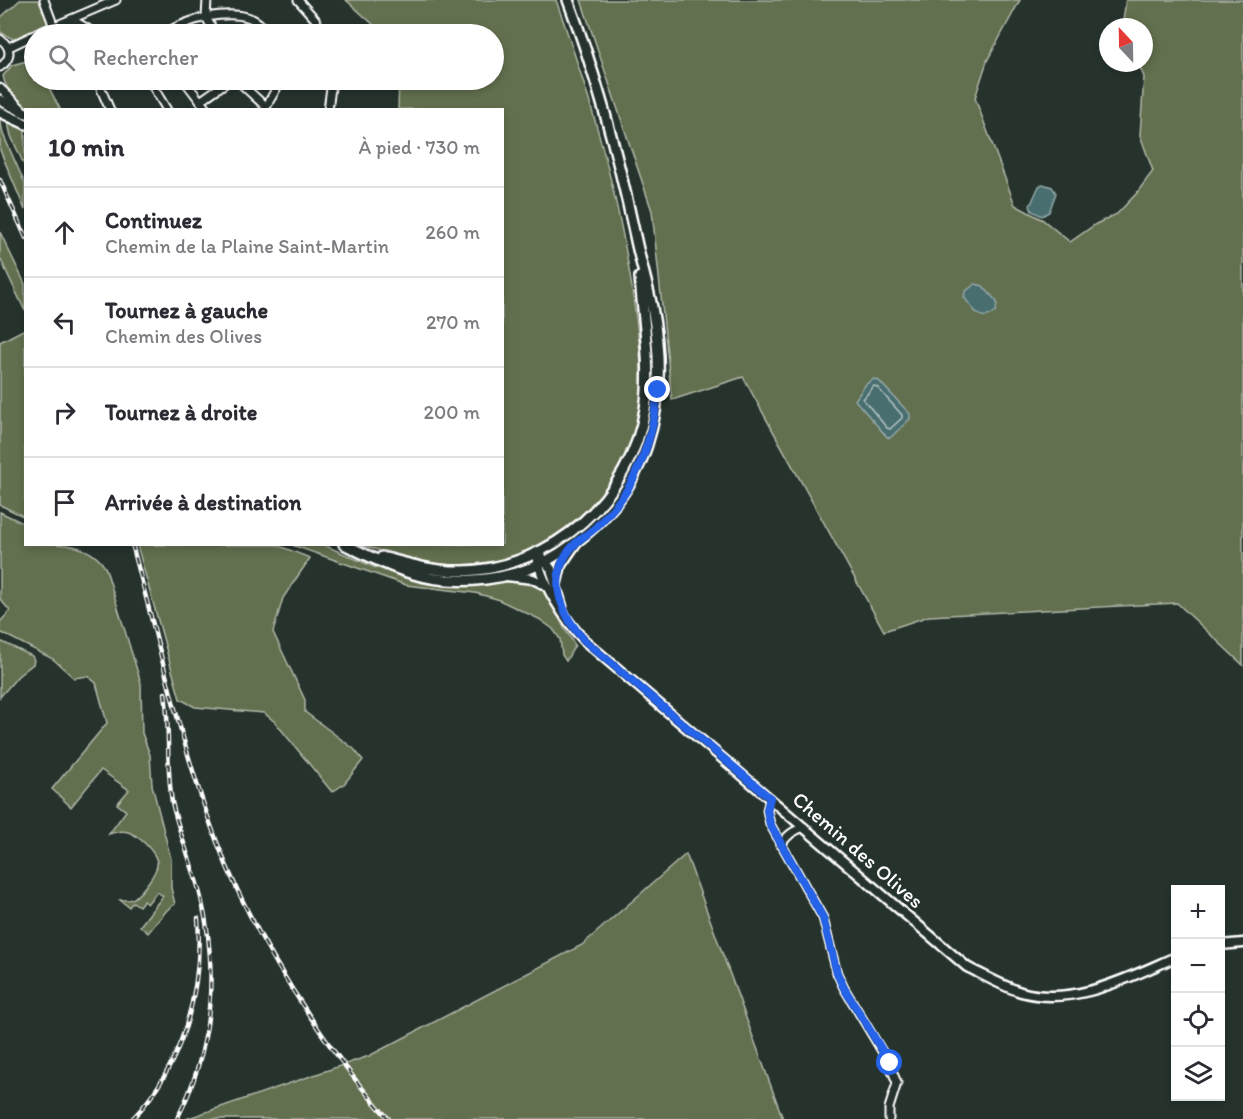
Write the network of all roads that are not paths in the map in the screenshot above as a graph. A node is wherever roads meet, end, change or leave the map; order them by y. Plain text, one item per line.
1 (44, 0) edge
2 (116, 0) edge
3 (207, 0) edge
4 (298, 0) edge
5 (568, 0) edge
6 (206, 16) junction
7 (73, 20) junction
8 (53, 24) edge
9 (62, 24) edge
10 (75, 24) edge
11 (80, 24) edge
12 (182, 24) edge
13 (210, 24) edge
14 (257, 24) edge
15 (318, 24) edge
16 (0, 39) edge
17 (24, 40) edge
18 (9, 47) junction
19 (0, 67) edge
20 (0, 88) edge
21 (102, 90) edge
22 (155, 90) edge
23 (192, 90) edge
24 (216, 90) edge
25 (247, 90) edge
26 (275, 90) edge
27 (331, 90) edge
28 (0, 100) edge
29 (200, 101) junction
30 (109, 108) edge
31 (165, 108) edge
32 (205, 108) edge
33 (265, 108) edge
34 (328, 108) edge
35 (24, 110) edge
36 (3, 111) edge
37 (24, 111) edge
38 (24, 123) edge
39 (638, 251) junction
40 (576, 543) junction
41 (348, 546) edge
42 (537, 553) junction
43 (542, 563) junction
44 (504, 576) junction
45 (557, 585) junction
46 (547, 586) junction
47 (564, 612) junction
48 (770, 798) junction
49 (804, 827) junction
50 (781, 845) junction
51 (1243, 943) edge
52 (1225, 945) edge
53 (1171, 959) edge
54 (889, 1119) edge

1 - 8 street
2 - 7 street
3 - 6 street
4 - 15 street
5 - 39 main road
6 - 12 street
6 - 13 street
6 - 14 street
7 - 9 street
7 - 10 street
7 - 11 street
16 - 18 street
17 - 18 street
18 - 19 street
20 - 35 street
21 - 30 street
22 - 31 street
23 - 29 street
24 - 29 street
25 - 33 street
26 - 33 street
27 - 34 street
28 - 37 main road
29 - 32 street
36 - 38 main road
39 - 40 main road
39 - 42 main road
40 - 43 main road
40 - 45 street
41 - 42 main road
41 - 44 main road
42 - 43 street, Chemin des Olives
43 - 44 main road
43 - 45 street, Chemin des Olives
43 - 46 street, Chemin des Olives
44 - 46 street
45 - 47 street, Chemin des Olives
46 - 47 street, Chemin des Olives
47 - 48 street, Chemin des Olives
48 - 49 street, Chemin des Olives
48 - 50 street
49 - 50 street
49 - 53 street, Chemin des Olives
50 - 54 street
51 - 52 street

